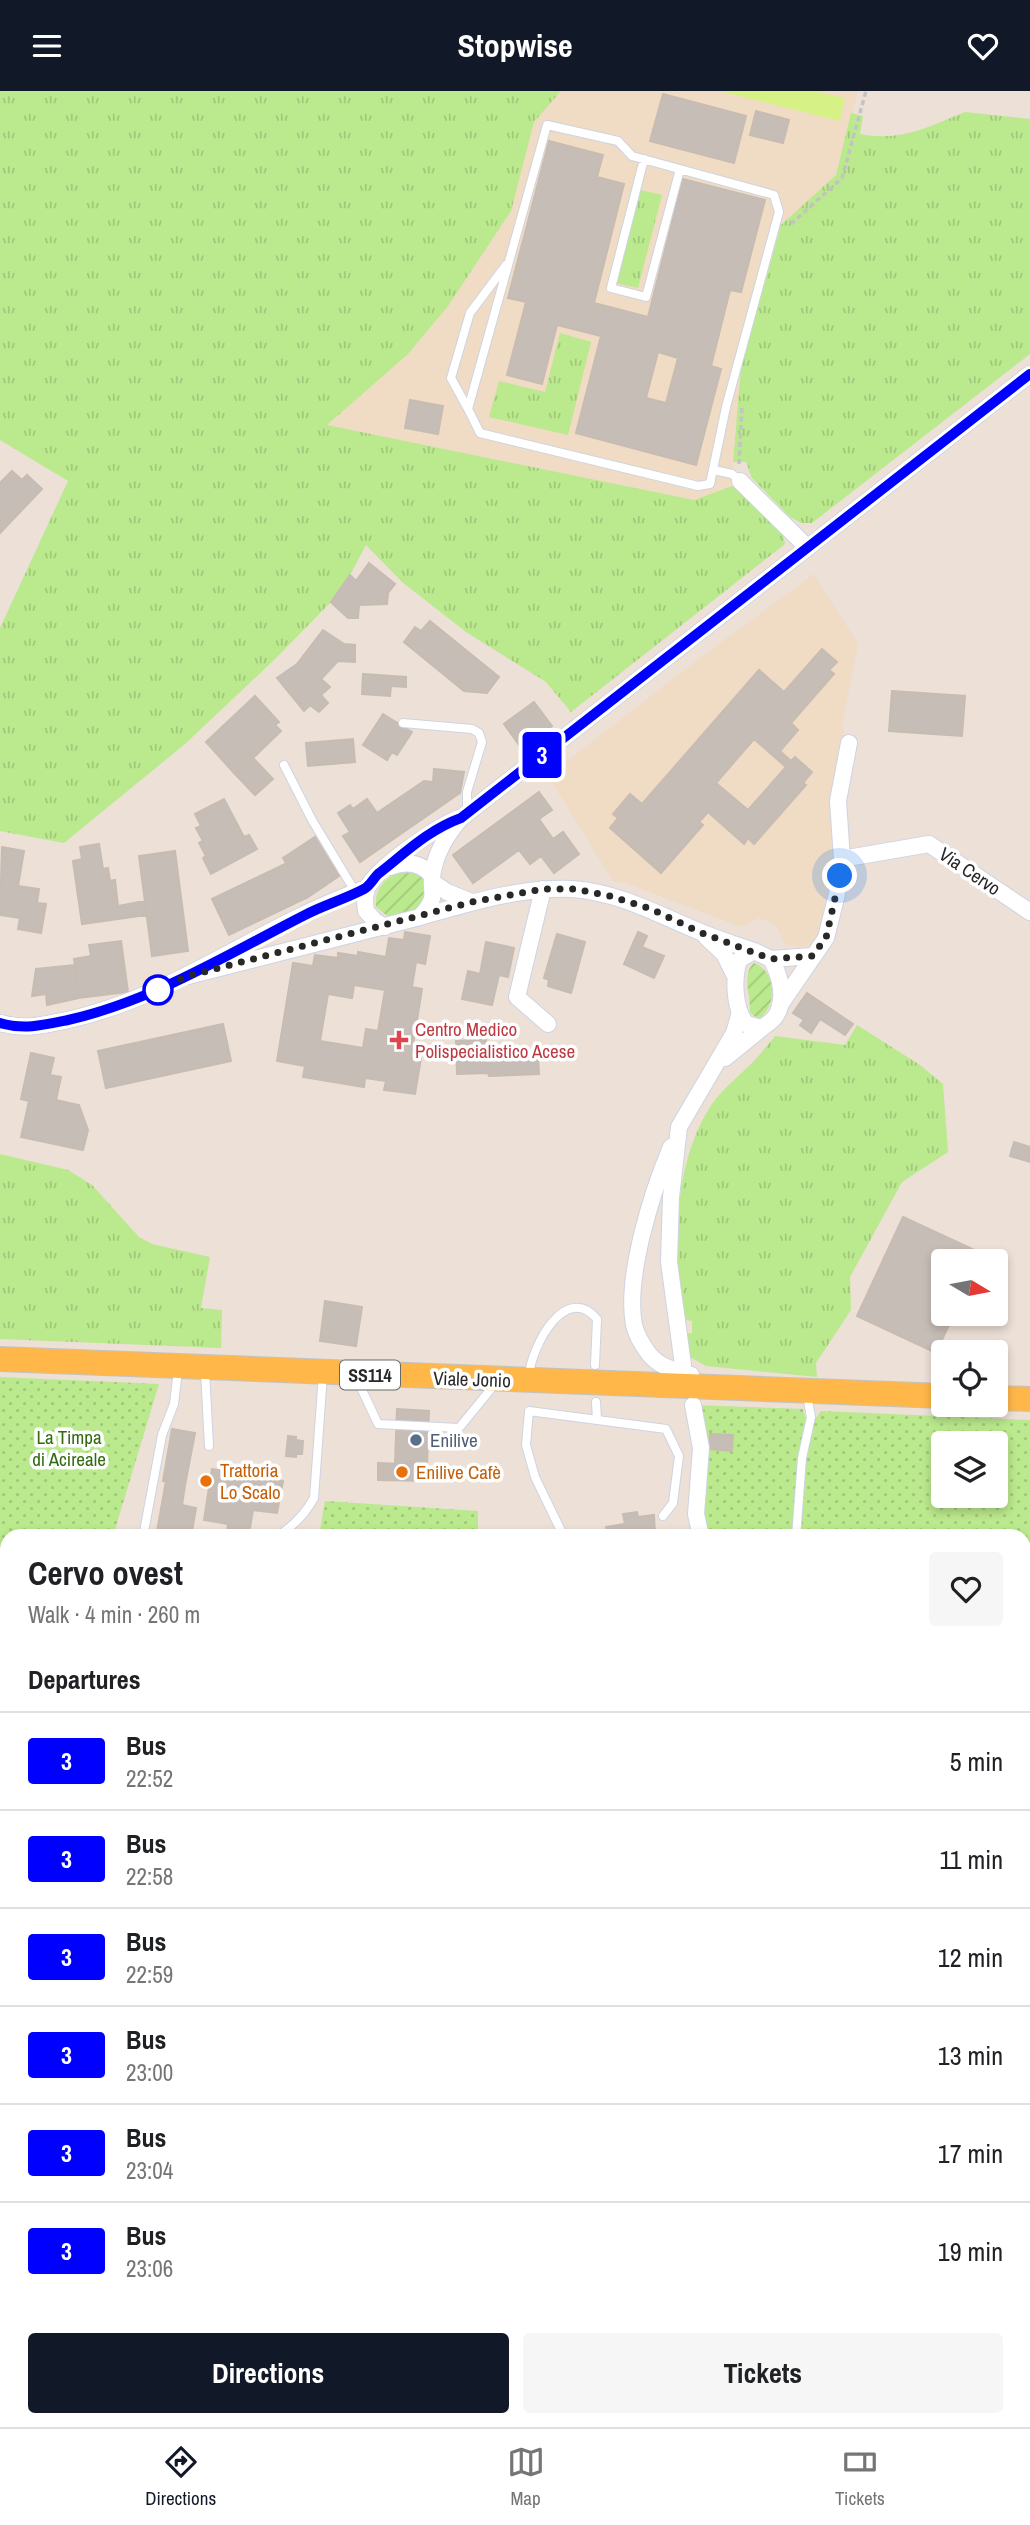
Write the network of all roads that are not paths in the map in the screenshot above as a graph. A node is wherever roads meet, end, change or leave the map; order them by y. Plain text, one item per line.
1 (644, 159) junction
2 (680, 169) junction
3 (510, 259) junction
4 (1030, 374) edge
5 (468, 409) junction
6 (714, 470) junction
7 (740, 481) joint
8 (808, 548) junction
9 (404, 723) dead end
10 (849, 743) dead end
11 (284, 765) dead end
12 (464, 815) junction
13 (842, 859) junction
14 (387, 868) junction
15 (433, 879) junction
16 (543, 889) junction
17 (361, 890) junction
18 (472, 902) junction
19 (1030, 912) edge
20 (420, 917) junction
21 (385, 926) junction
22 (702, 933) junction
23 (754, 951) junction
24 (812, 956) junction
25 (771, 959) junction
26 (734, 974) junction
27 (188, 976) junction
28 (780, 1005) junction
29 (739, 1016) junction
30 (0, 1023) edge
31 (548, 1024) dead end
32 (762, 1028) junction
33 (715, 1067) junction
34 (679, 1127) junction
35 (0, 1359) edge
36 (595, 1365) dead end
37 (683, 1365) dead end
38 (178, 1367) junction
39 (205, 1368) junction
40 (323, 1373) junction
41 (355, 1374) junction
42 (498, 1380) junction
43 (528, 1381) junction
44 (741, 1390) junction
45 (807, 1392) junction
46 (931, 1396) edge
47 (1008, 1398) edge
48 (1030, 1399) edge
49 (596, 1402) dead end
50 (693, 1405) dead end
51 (597, 1420) junction
52 (209, 1446) dead end
53 (663, 1516) dead end
54 (144, 1529) edge
55 (288, 1529) edge
56 (560, 1529) edge
57 (699, 1529) edge
58 (797, 1529) edge

1 - 2 lane
1 - 2 lane
1 - 3 lane
2 - 6 lane
3 - 5 lane
3 - 5 lane
4 - 8 street
5 - 6 lane
6 - 7 lane
7 - 8 street
8 - 12 street
9 - 12 lane
10 - 13 street
11 - 17 lane
12 - 14 street
12 - 15 street
13 - 19 street, Via Cervo
13 - 24 street
14 - 15 street
14 - 17 street
15 - 18 street
15 - 20 street
16 - 18 street
16 - 22 street
16 - 31 street
17 - 21 street
17 - 27 street
18 - 20 street
20 - 21 street
21 - 27 street
22 - 23 street
22 - 26 street
23 - 25 street
23 - 26 street
24 - 25 street
24 - 28 street
25 - 28 street
26 - 29 street
27 - 30 street
28 - 32 street
29 - 32 street
29 - 33 street
32 - 33 street
33 - 34 street
34 - 37 street
34 - 44 street
35 - 38 main road, Viale Jonio / SS114
36 - 43 lane
38 - 39 main road, Viale Jonio / SS114
38 - 54 lane
39 - 40 main road, Viale Jonio / SS114
39 - 52 lane
40 - 41 main road, Viale Jonio / SS114
40 - 55 lane
41 - 42 main road, Viale Jonio / SS114
41 - 42 lane
42 - 43 main road, Viale Jonio / SS114
43 - 44 main road, Viale Jonio / SS114
44 - 45 main road, Viale Jonio / SS114
45 - 46 main road, Viale Jonio / SS114
45 - 58 lane
47 - 48 main road
49 - 51 lane
50 - 57 street
51 - 53 lane
51 - 56 lane

